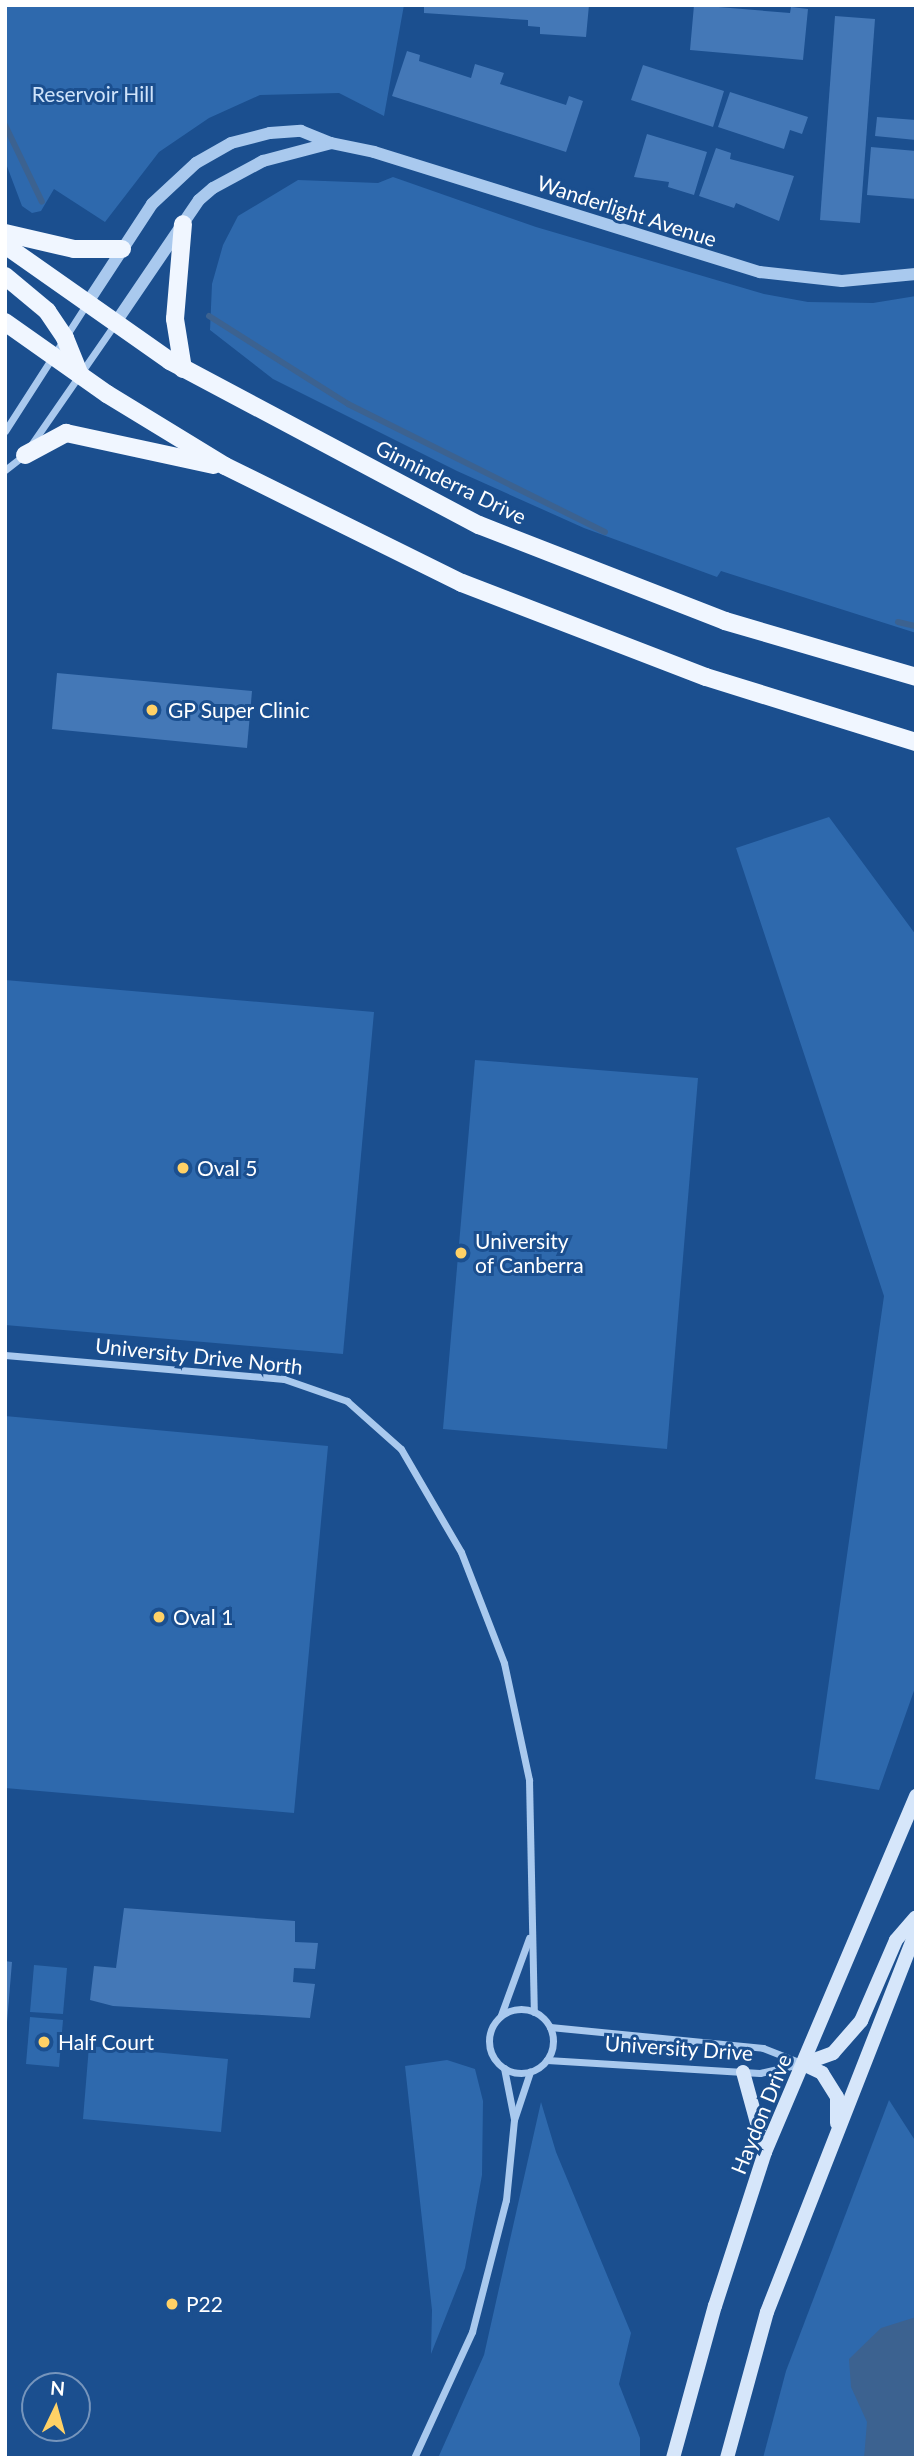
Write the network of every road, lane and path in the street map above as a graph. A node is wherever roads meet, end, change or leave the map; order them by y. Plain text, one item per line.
1 (331, 143) junction
2 (183, 224) junction
3 (5, 233) edge
4 (5, 245) edge
5 (122, 249) junction
6 (916, 274) edge
7 (5, 276) edge
8 (86, 305) junction
9 (5, 322) edge
10 (114, 325) junction
11 (65, 338) junction
12 (53, 356) junction
13 (183, 369) junction
14 (80, 375) junction
15 (5, 431) edge
16 (25, 455) junction
17 (225, 466) junction
18 (5, 470) edge
19 (916, 677) edge
20 (916, 742) edge
21 (5, 1354) edge
22 (916, 1796) edge
23 (916, 1917) edge
24 (916, 1932) edge
25 (531, 1934) junction
26 (534, 2012) junction
27 (501, 2016) junction
28 (550, 2027) junction
29 (547, 2060) junction
30 (803, 2064) junction
31 (504, 2068) junction
32 (530, 2072) junction
33 (743, 2072) junction
34 (514, 2120) junction
35 (835, 2139) junction
36 (765, 2152) junction
37 (414, 2458) edge
38 (673, 2458) edge
39 (726, 2458) edge

1 - 2 street, Wanderlight Avenue
1 - 5 street, Wanderlight Avenue
1 - 6 street, Wanderlight Avenue
2 - 10 street, Wanderlight Avenue
2 - 13 main road
3 - 5 main road
4 - 8 main road, Ginninderra Drive
5 - 8 street, Wanderlight Avenue
7 - 11 main road
8 - 10 main road, Ginninderra Drive
8 - 11 street, Wanderlight Avenue
9 - 12 main road
10 - 13 main road, Ginninderra Drive
10 - 14 street
11 - 12 street, Wanderlight Avenue
11 - 14 main road
12 - 14 main road
12 - 15 street, Wanderlight Avenue
13 - 19 main road, Ginninderra Drive
14 - 16 street
14 - 17 main road
16 - 17 main road
16 - 18 street
17 - 20 main road
21 - 25 street, University Drive North
22 - 30 main road, Haydon Drive
23 - 30 main road
24 - 35 main road
25 - 26 street, University Drive North
25 - 27 street, University Drive North
26 - 27 street
26 - 28 street
27 - 31 street
28 - 29 street
28 - 30 street, University Drive
29 - 32 street
29 - 33 street, University Drive
30 - 33 street, University Drive
30 - 35 main road
30 - 36 main road, Haydon Drive
31 - 32 street
31 - 34 street
32 - 34 street
33 - 36 main road
34 - 37 street
35 - 39 main road
36 - 38 main road, Haydon Drive

